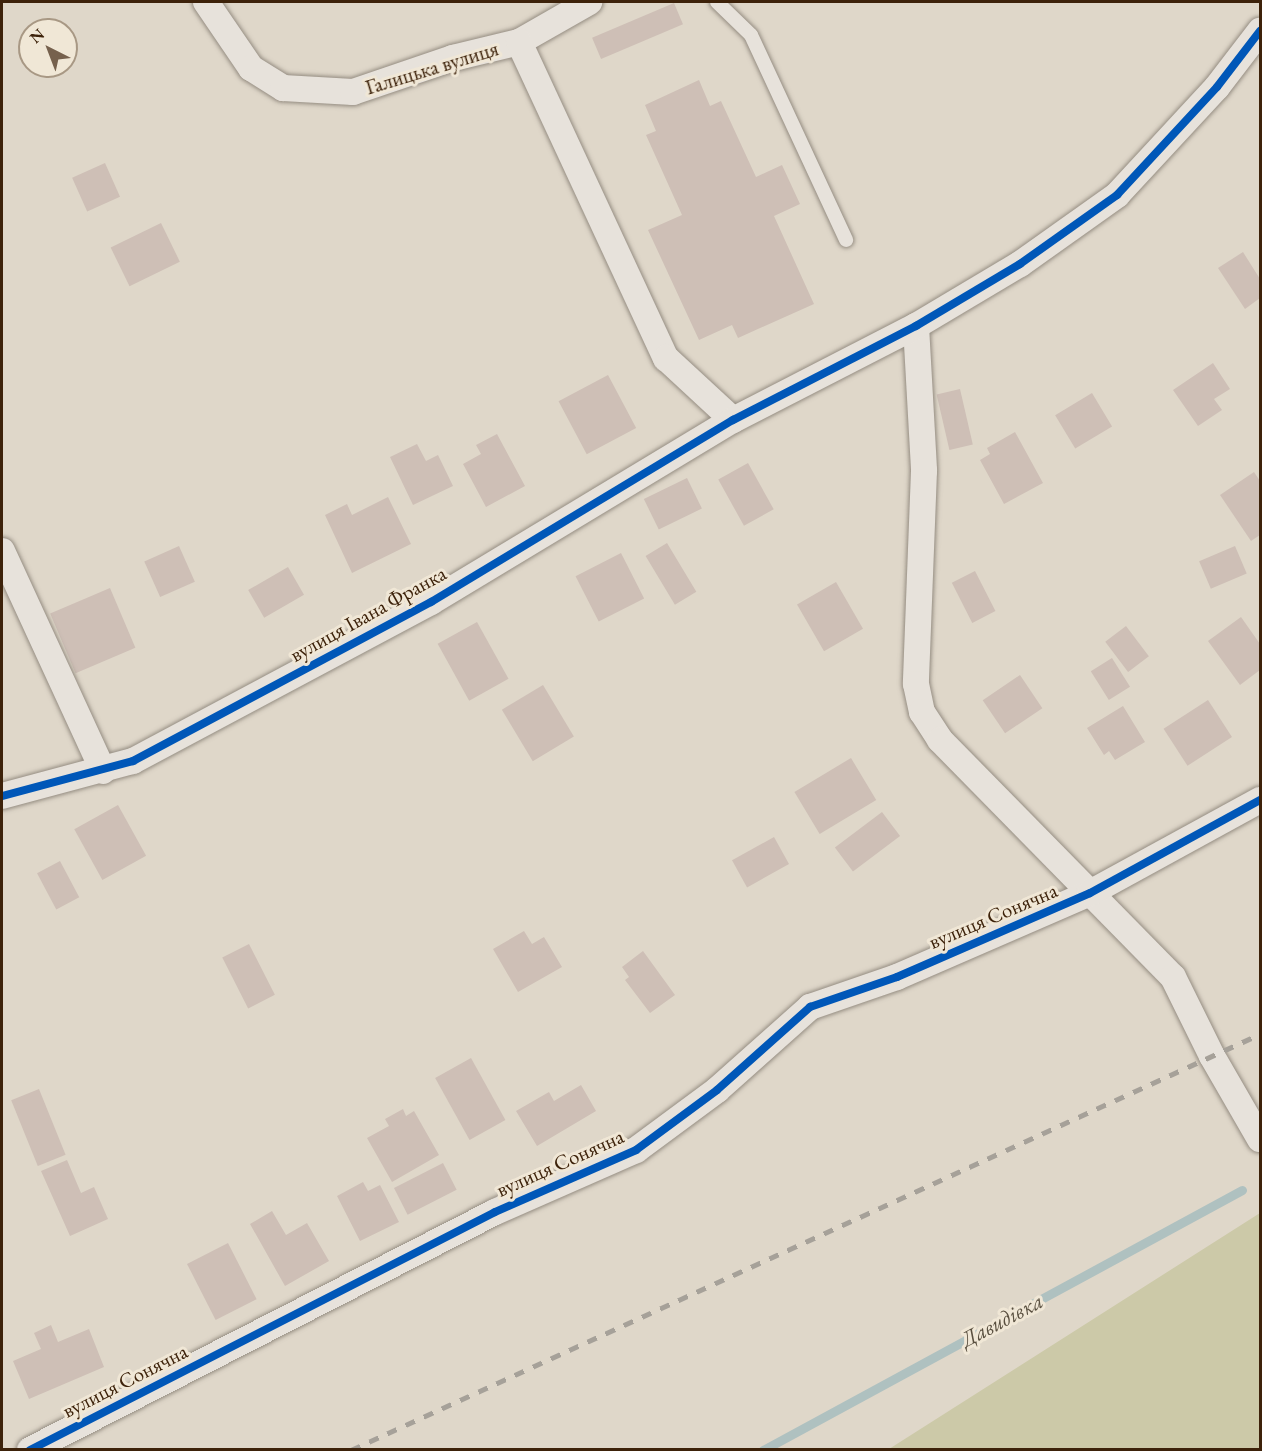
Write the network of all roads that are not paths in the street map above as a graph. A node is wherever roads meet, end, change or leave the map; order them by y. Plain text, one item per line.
1 (206, 2) edge
2 (589, 2) edge
3 (717, 2) edge
4 (738, 2) edge
5 (729, 13) junction
6 (1260, 31) edge
7 (519, 42) junction
8 (846, 240) dead end
9 (916, 326) junction
10 (733, 420) junction
11 (2, 551) edge
12 (103, 771) junction
13 (2, 796) edge
14 (1260, 800) edge
15 (1090, 893) junction
16 (1260, 1138) edge
17 (30, 1449) edge

1 - 7 street, Галицька вулиця
2 - 7 street, Галицька вулиця
3 - 5 lane
4 - 5 lane
5 - 8 lane
6 - 9 street, вулиця Івана Франка
7 - 10 street
9 - 10 street, вулиця Івана Франка
9 - 15 street
10 - 12 street, вулиця Івана Франка
11 - 12 street
12 - 13 street, вулиця Івана Франка
14 - 15 street, вулиця Сонячна
15 - 16 street
15 - 17 street, вулиця Сонячна

